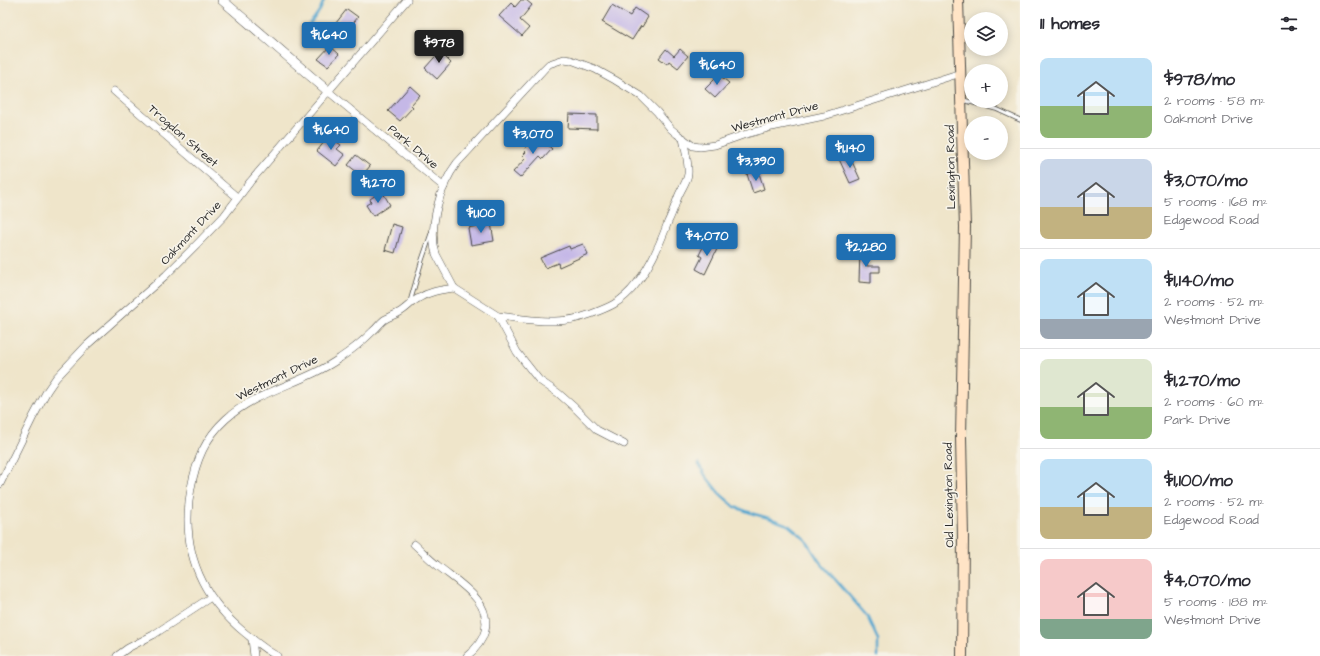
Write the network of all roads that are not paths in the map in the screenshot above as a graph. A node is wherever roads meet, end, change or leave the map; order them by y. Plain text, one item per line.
1 (222, 0) edge
2 (407, 0) edge
3 (958, 0) edge
4 (961, 73) junction
5 (114, 92) dead end
6 (329, 92) junction
7 (962, 100) junction
8 (1020, 120) edge
9 (683, 138) junction
10 (444, 187) junction
11 (238, 198) junction
12 (435, 224) junction
13 (454, 288) junction
14 (410, 305) junction
15 (498, 316) junction
16 (963, 333) joint
17 (624, 444) dead end
18 (0, 484) edge
19 (414, 544) dead end
20 (211, 597) junction
21 (252, 639) junction
22 (117, 656) edge
23 (254, 656) edge
24 (277, 656) edge
25 (467, 656) edge
26 (962, 656) edge

1 - 6 street, Park Drive
2 - 6 street, Oakmont Drive
3 - 4 main road, Lexington Road
4 - 7 main road, Lexington Road
4 - 9 street, Westmont Drive
5 - 11 street, Trogdon Street
6 - 10 street, Park Drive
6 - 11 street, Oakmont Drive
7 - 8 lane
7 - 16 main road, Lexington Road
9 - 10 street, Westmont Drive
9 - 15 street
10 - 12 street
11 - 18 street, Oakmont Drive
12 - 13 street
12 - 14 lane
13 - 14 street, Westmont Drive
13 - 15 street
14 - 20 street, Westmont Drive
15 - 17 street
16 - 26 main road, Old Lexington Road
19 - 25 street
20 - 21 street, Westmont Drive
20 - 22 street
21 - 23 street
21 - 24 street, Westmont Drive

